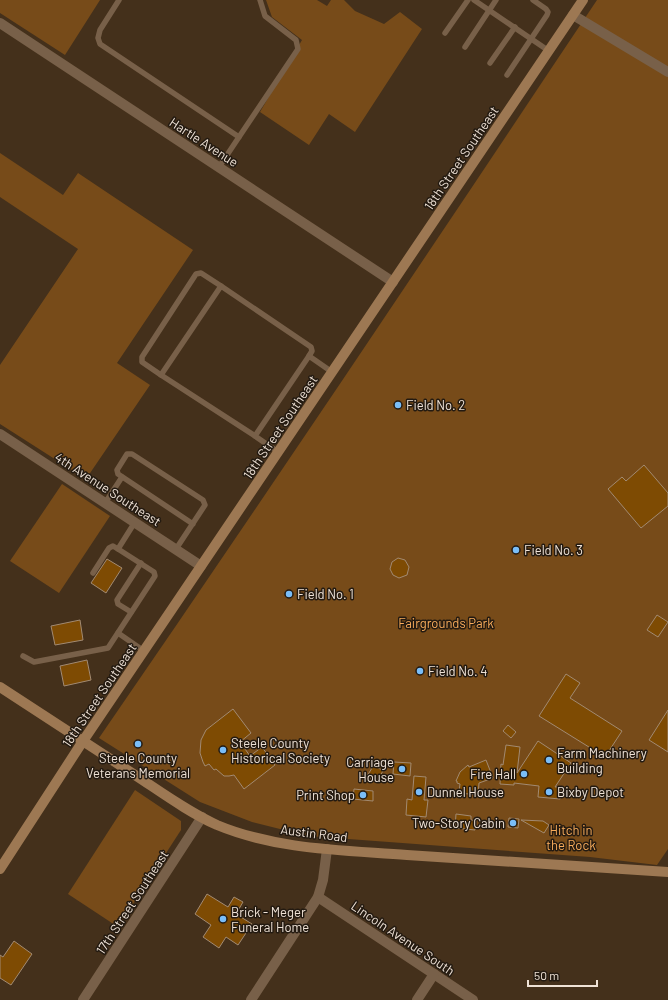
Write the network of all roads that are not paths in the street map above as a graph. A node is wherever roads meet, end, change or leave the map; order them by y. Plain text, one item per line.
1 (119, 0) edge
2 (260, 0) edge
3 (468, 0) edge
4 (474, 0) edge
5 (496, 0) edge
6 (533, 0) edge
7 (583, 0) edge
8 (489, 10) junction
9 (573, 15) junction
10 (0, 23) edge
11 (515, 27) junction
12 (445, 33) dead end
13 (531, 38) junction
14 (465, 47) dead end
15 (549, 51) junction
16 (490, 63) dead end
17 (668, 72) edge
18 (507, 75) dead end
19 (240, 137) junction
20 (219, 167) junction
21 (393, 282) junction
22 (220, 286) junction
23 (309, 356) junction
24 (332, 372) junction
25 (161, 375) junction
26 (0, 434) edge
27 (255, 436) junction
28 (278, 452) junction
29 (122, 477) junction
30 (106, 503) junction
31 (135, 522) junction
32 (193, 524) junction
33 (118, 548) junction
34 (176, 550) junction
35 (141, 563) junction
36 (201, 566) junction
37 (93, 573) dead end
38 (131, 612) junction
39 (118, 633) junction
40 (144, 651) junction
41 (24, 656) dead end
42 (0, 687) edge
43 (83, 741) junction
44 (202, 817) junction
45 (326, 849) junction
46 (0, 869) edge
47 (668, 872) edge
48 (318, 897) junction
49 (434, 974) junction
50 (83, 1000) edge
51 (251, 1000) edge
52 (417, 1000) edge
53 (473, 1000) edge

1 - 19 lane
2 - 19 lane
3 - 12 lane
4 - 8 lane
5 - 8 lane
6 - 13 lane
7 - 9 street, 18th Street Southeast
8 - 11 lane
8 - 14 lane
9 - 15 street, 18th Street Southeast
9 - 17 street
10 - 20 street, Hartle Avenue
11 - 13 lane
11 - 16 lane
13 - 15 lane
13 - 18 lane
15 - 21 street, 18th Street Southeast
19 - 20 lane
20 - 21 street, Hartle Avenue
21 - 24 street, 18th Street Southeast
22 - 23 lane
22 - 25 lane
22 - 25 lane
23 - 24 lane
23 - 27 lane
24 - 28 street, 18th Street Southeast
25 - 27 lane
26 - 30 street, 4th Avenue Southeast
27 - 28 lane
28 - 36 street, 18th Street Southeast
29 - 30 lane
29 - 32 lane
29 - 32 lane
30 - 31 street, 4th Avenue Southeast
31 - 33 lane
31 - 34 street, 4th Avenue Southeast
32 - 34 lane
33 - 35 lane
33 - 37 lane
34 - 36 street, 4th Avenue Southeast
35 - 38 lane
35 - 38 lane
36 - 40 street, 18th Street Southeast
38 - 39 lane
39 - 40 lane
39 - 41 lane
40 - 43 street, 18th Street Southeast
42 - 43 street, Austin Road
43 - 44 street, Austin Road
43 - 46 street, 18th Street Southeast
44 - 45 street, Austin Road
44 - 50 street, 17th Street Southeast
45 - 47 street, Austin Road
45 - 48 street
48 - 49 street, Lincoln Avenue South
48 - 51 street
49 - 52 street
49 - 53 street, Lincoln Avenue South

